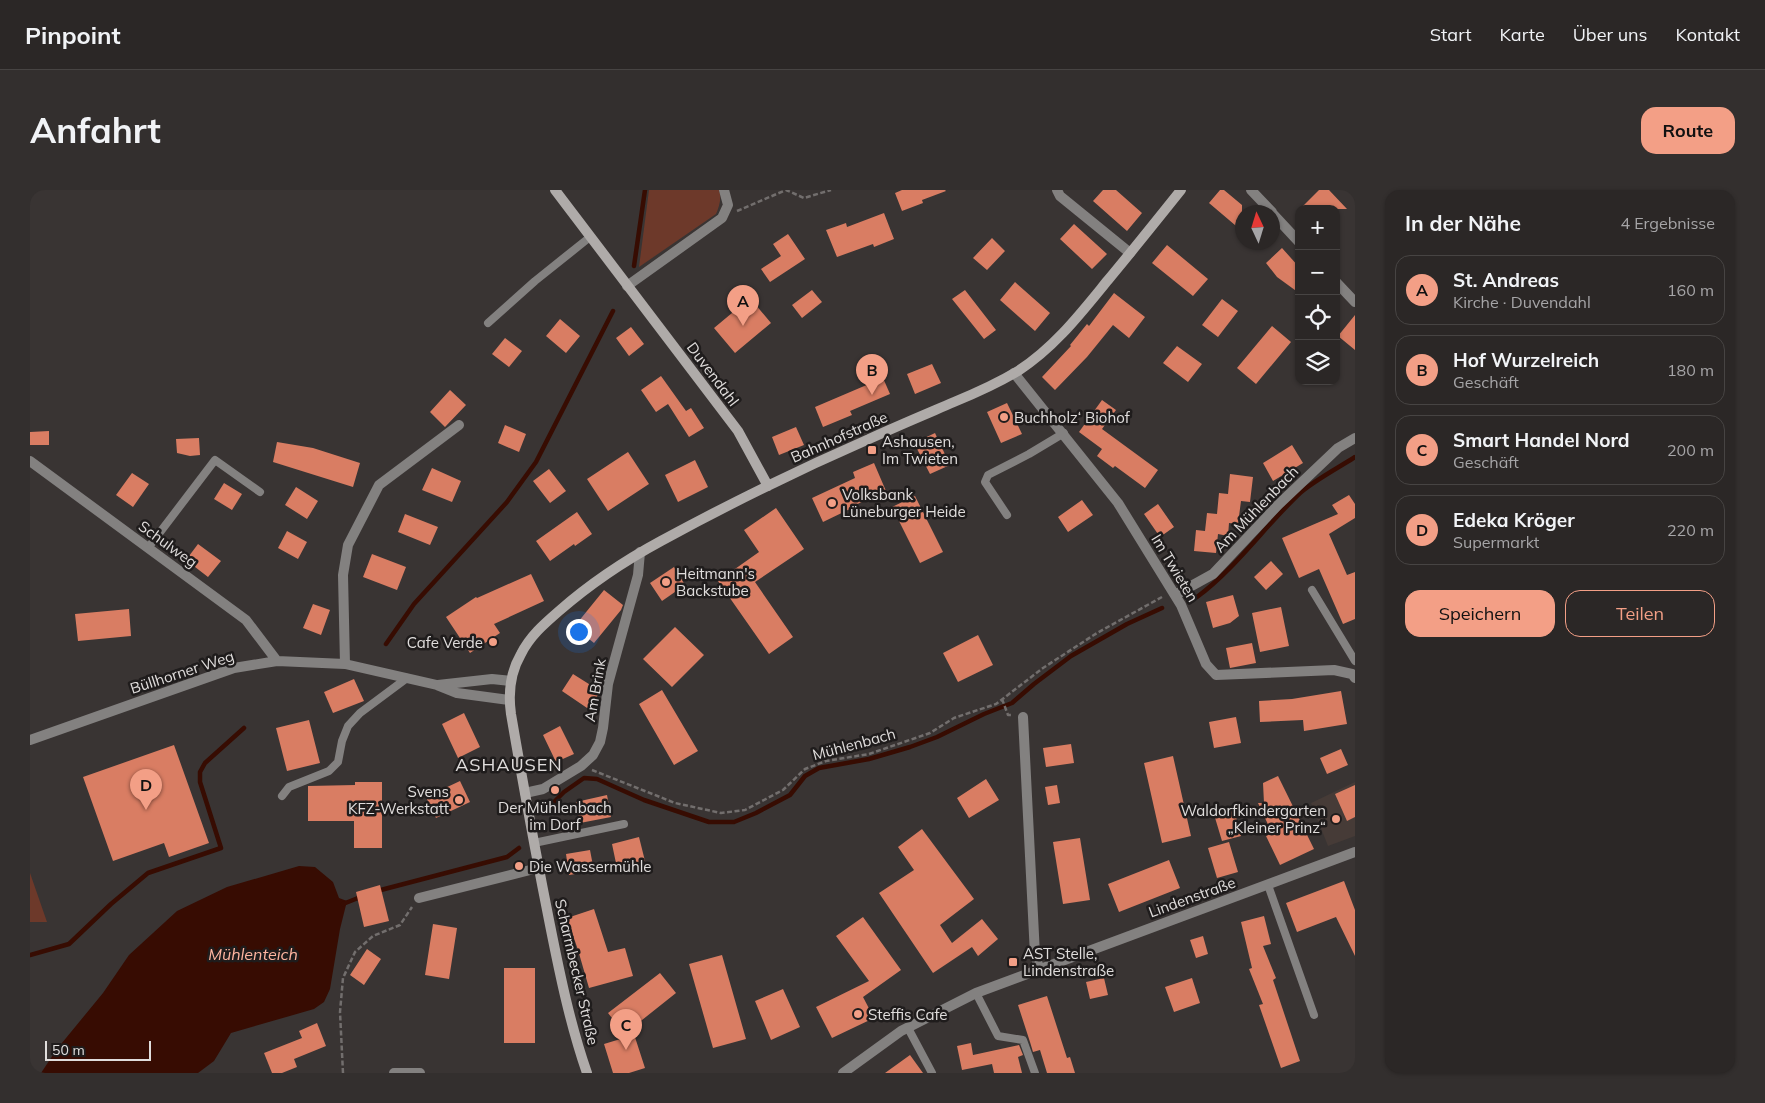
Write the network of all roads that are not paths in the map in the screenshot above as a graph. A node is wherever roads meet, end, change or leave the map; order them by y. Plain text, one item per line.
1 (555, 190) edge
2 (724, 190) edge
3 (1057, 190) edge
4 (1181, 190) edge
5 (1251, 190) edge
6 (1265, 205) edge
7 (1280, 222) edge
8 (590, 237) junction
9 (1295, 238) edge
10 (1130, 253) junction
11 (628, 286) junction
12 (1340, 286) edge
13 (1355, 302) edge
14 (488, 323) dead end
15 (1014, 373) junction
16 (459, 425) dead end
17 (1064, 433) junction
18 (1355, 438) edge
19 (30, 461) edge
20 (768, 486) junction
21 (260, 492) dead end
22 (1007, 515) dead end
23 (148, 548) junction
24 (640, 552) junction
25 (1312, 590) dead end
26 (1173, 592) junction
27 (277, 661) junction
28 (1355, 661) edge
29 (344, 664) junction
30 (1354, 672) edge
31 (407, 678) junction
32 (511, 681) junction
33 (437, 685) junction
34 (509, 700) junction
35 (1024, 718) dead end
36 (30, 740) edge
37 (525, 793) junction
38 (282, 796) dead end
39 (624, 824) dead end
40 (534, 843) junction
41 (1355, 852) edge
42 (538, 868) junction
43 (1268, 884) junction
44 (419, 898) road end
45 (1039, 968) junction
46 (976, 993) junction
47 (1314, 1015) dead end
48 (908, 1028) junction
49 (394, 1073) edge
50 (420, 1073) edge
51 (587, 1073) edge
52 (843, 1073) edge
53 (932, 1073) edge
54 (1035, 1073) edge

1 - 8 street, Duvendahl
2 - 11 street
3 - 10 street
4 - 10 street, Bahnhofstraße
5 - 6 street
7 - 9 street
8 - 11 street, Duvendahl
8 - 14 lane
10 - 15 street, Bahnhofstraße
11 - 20 street, Duvendahl
12 - 13 street
15 - 17 street, Im Twieten
15 - 20 street, Bahnhofstraße
16 - 29 street
17 - 22 lane
17 - 26 street, Im Twieten
18 - 26 street, Am Mühlenbach
19 - 23 street, Schulweg
20 - 24 street, Bahnhofstraße
21 - 23 lane
23 - 27 street, Schulweg
24 - 32 street, Bahnhofstraße
24 - 37 street, Am Brink
25 - 28 lane
26 - 30 street, Im Twieten
27 - 29 street, Büllhorner Weg
27 - 36 street, Büllhorner Weg
29 - 31 street, Büllhorner Weg
31 - 33 street, Büllhorner Weg
31 - 38 lane
32 - 33 street, Büllhorner Weg
32 - 34 street, Bahnhofstraße
33 - 34 street, Büllhorner Weg
34 - 37 street, Scharmbecker Straße
35 - 45 street
37 - 40 street, Scharmbecker Straße
39 - 40 lane
40 - 42 street, Scharmbecker Straße
41 - 43 street, Lindenstraße
42 - 44 street
42 - 51 street, Scharmbecker Straße
43 - 45 street, Lindenstraße
43 - 47 lane
45 - 46 street, Lindenstraße
46 - 48 street, Lindenstraße
46 - 54 lane
48 - 52 street, Lindenstraße
48 - 53 lane
49 - 50 street

